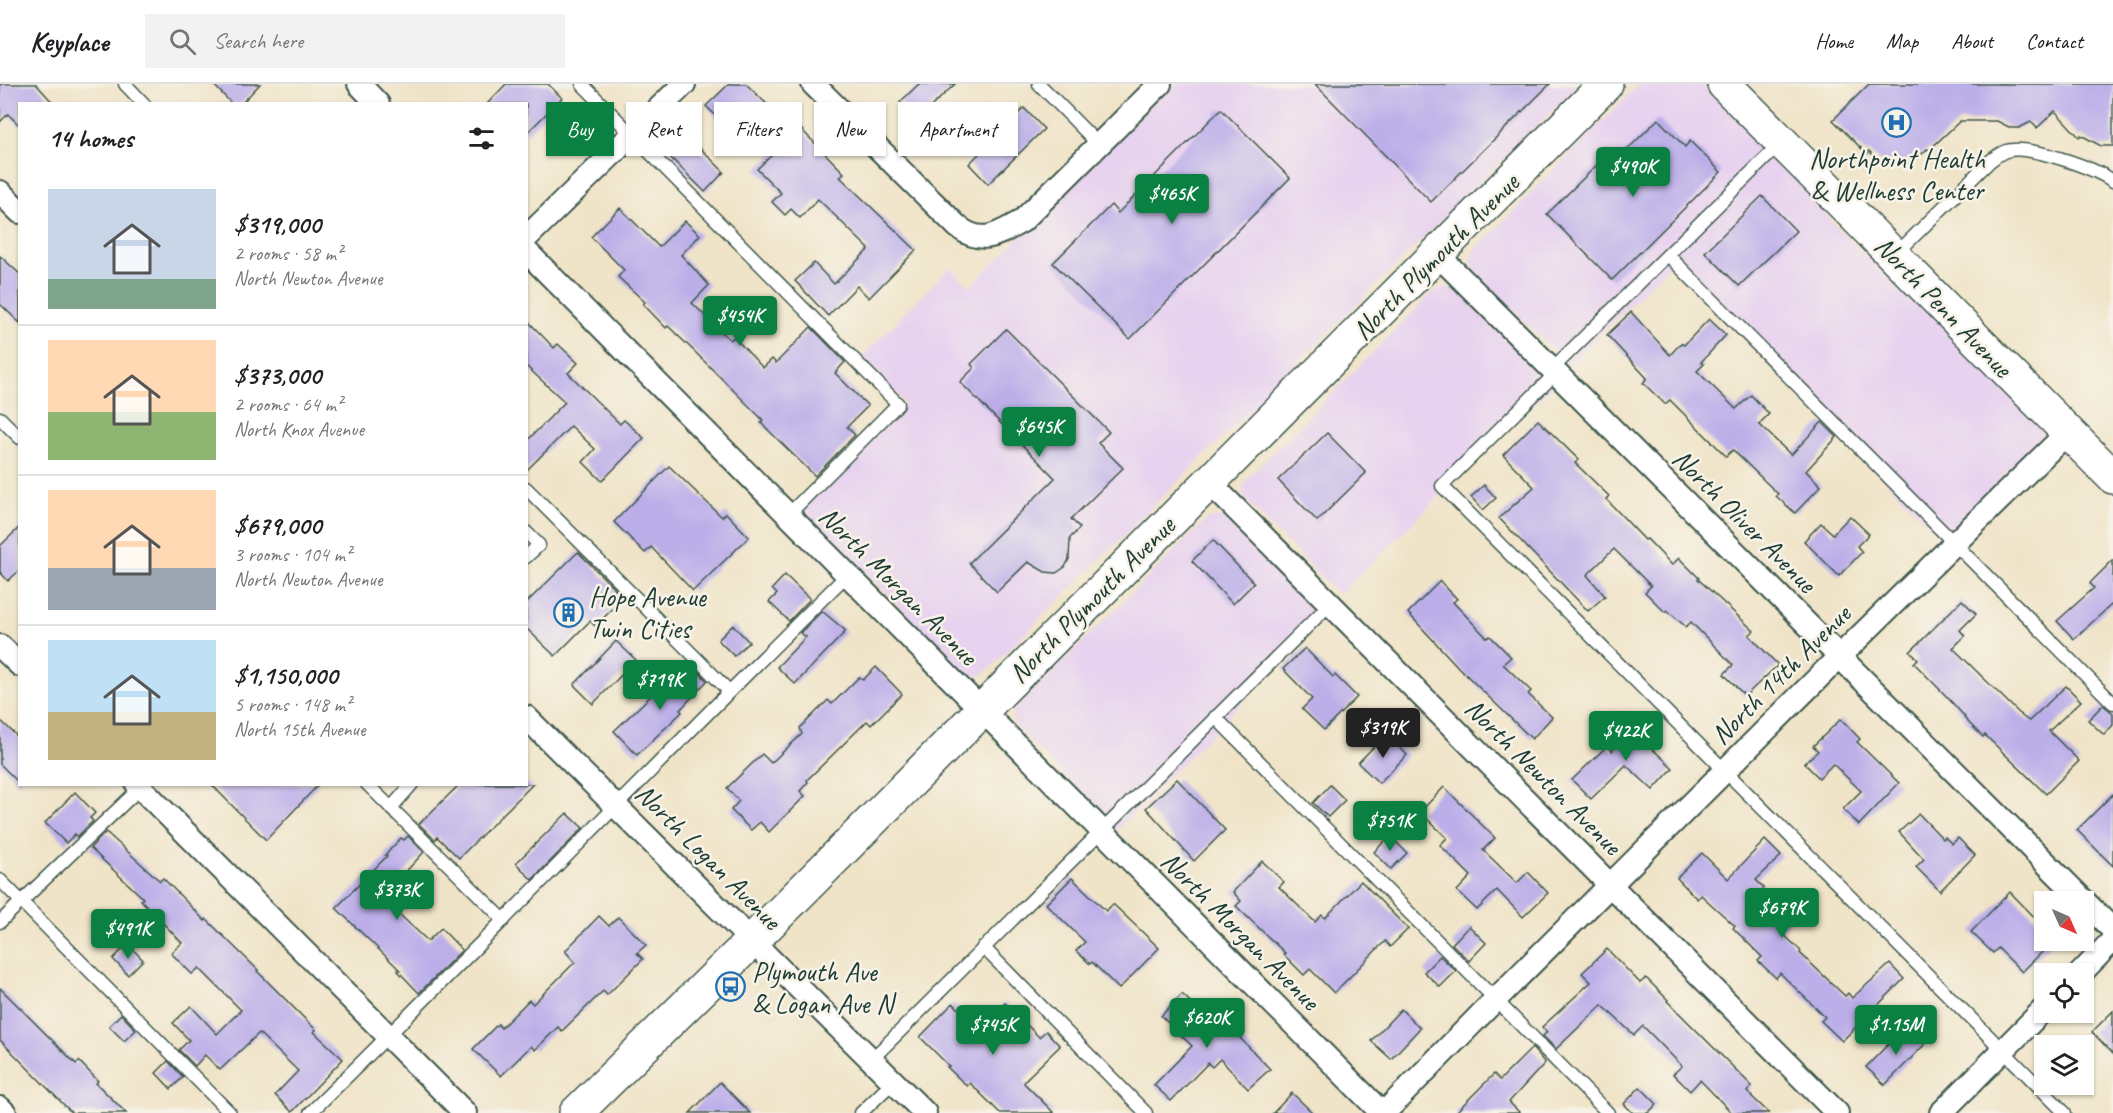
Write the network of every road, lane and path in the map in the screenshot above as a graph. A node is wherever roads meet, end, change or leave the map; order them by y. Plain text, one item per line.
1 (125, 84) edge
2 (359, 84) edge
3 (582, 84) edge
4 (684, 84) edge
5 (813, 84) edge
6 (1039, 84) edge
7 (1160, 84) edge
8 (1606, 84) edge
9 (1724, 84) edge
10 (142, 102) edge
11 (376, 102) edge
12 (666, 102) edge
13 (626, 128) edge
14 (626, 142) edge
15 (1782, 142) junction
16 (1099, 145) junction
17 (654, 156) edge
18 (2113, 181) edge
19 (0, 192) edge
20 (18, 210) edge
21 (528, 236) edge
22 (528, 253) edge
23 (1437, 254) junction
24 (1668, 255) junction
25 (1895, 255) junction
26 (1554, 371) junction
27 (0, 418) edge
28 (2068, 432) junction
29 (18, 436) edge
30 (2113, 477) edge
31 (1209, 482) junction
32 (528, 490) edge
33 (788, 515) junction
34 (528, 534) edge
35 (1954, 543) junction
36 (528, 555) edge
37 (847, 575) junction
38 (1330, 604) junction
39 (0, 646) edge
40 (1839, 657) junction
41 (18, 663) edge
42 (729, 691) junction
43 (2113, 703) edge
44 (980, 710) junction
45 (1215, 717) junction
46 (528, 719) edge
47 (1724, 772) junction
48 (138, 786) edge
49 (369, 786) edge
50 (410, 786) edge
51 (617, 807) junction
52 (391, 808) junction
53 (1101, 831) junction
54 (0, 880) edge
55 (1611, 885) junction
56 (21, 901) junction
57 (504, 920) junction
58 (0, 922) edge
59 (2113, 930) edge
60 (752, 940) junction
61 (2113, 940) edge
62 (983, 947) junction
63 (2091, 963) edge
64 (1495, 1000) junction
65 (2034, 1019) edge
66 (388, 1036) junction
67 (2004, 1050) junction
68 (871, 1060) junction
69 (893, 1082) junction
70 (0, 1108) edge
71 (921, 1112) edge
72 (5, 1113) edge
73 (230, 1113) edge
74 (310, 1113) edge
75 (465, 1113) edge
76 (576, 1113) edge
77 (861, 1113) edge
78 (1146, 1113) edge
79 (1383, 1113) edge
80 (1608, 1113) edge
81 (1837, 1113) edge
82 (1941, 1113) edge
83 (2065, 1113) edge

1 - 10 lane
2 - 11 street
3 - 13 lane
4 - 12 street
5 - 16 street
6 - 16 lane
7 - 16 street
8 - 23 main road, North Plymouth Avenue
9 - 15 main road, North Penn Avenue
14 - 21 street
15 - 24 lane
15 - 25 main road, North Penn Avenue
17 - 33 lane
18 - 25 lane
19 - 20 street
22 - 33 street, North Morgan Avenue
23 - 26 street, North Oliver Avenue
23 - 31 main road, North Plymouth Avenue
24 - 26 lane
24 - 35 lane
25 - 28 main road, North Penn Avenue
26 - 40 street, North Oliver Avenue
26 - 47 lane
27 - 29 lane
28 - 30 main road, North Penn Avenue
28 - 35 street, North 14th Avenue
31 - 38 street, North Newton Avenue
31 - 44 main road, North Plymouth Avenue
32 - 42 lane
33 - 37 street, North Morgan Avenue
34 - 36 lane
35 - 40 street, North 14th Avenue
35 - 43 lane
37 - 42 lane
37 - 44 street, North Morgan Avenue
38 - 45 lane
38 - 55 street, North Newton Avenue
39 - 41 street
40 - 47 street, North 14th Avenue
40 - 59 street, North Oliver Avenue
42 - 51 lane
44 - 53 street, North Morgan Avenue
44 - 60 main road, North Plymouth Avenue
45 - 53 lane
45 - 64 lane
46 - 51 street, North Logan Avenue
47 - 55 street, North 14th Avenue
47 - 67 lane
48 - 56 lane
48 - 66 street
49 - 52 lane
50 - 52 lane
51 - 57 lane
51 - 60 street, North Logan Avenue
52 - 57 lane
53 - 62 lane
53 - 79 street, North Morgan Avenue
54 - 56 lane
55 - 64 street, North 14th Avenue
55 - 81 street, North Newton Avenue
56 - 58 lane
56 - 73 lane
57 - 66 lane
60 - 68 street, North Logan Avenue
60 - 76 main road, North Plymouth Avenue
61 - 63 street
62 - 68 lane
62 - 78 lane
64 - 79 street, North 14th Avenue
64 - 80 lane
65 - 67 street
66 - 74 lane
66 - 75 street
67 - 82 street
67 - 83 lane
68 - 69 street, North Logan Avenue
69 - 71 street, North Logan Avenue
69 - 77 lane
70 - 72 street

